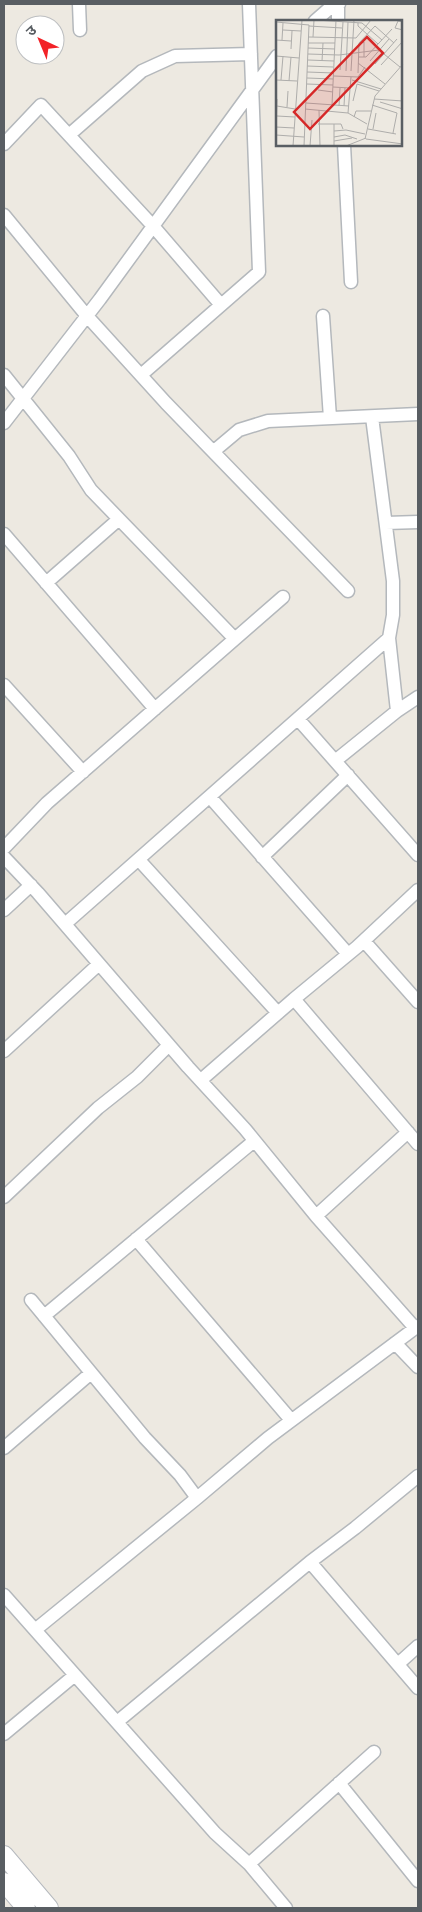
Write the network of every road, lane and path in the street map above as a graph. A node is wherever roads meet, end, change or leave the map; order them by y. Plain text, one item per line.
1 (79, 4) edge
2 (248, 4) edge
3 (338, 4) edge
4 (316, 20) edge
5 (338, 20) edge
6 (80, 30) dead end
7 (251, 54) junction
8 (276, 57) edge
9 (253, 90) junction
10 (69, 135) junction
11 (4, 144) edge
12 (344, 146) edge
13 (4, 215) edge
14 (153, 226) junction
15 (351, 282) dead end
16 (221, 305) junction
17 (87, 316) junction
18 (323, 316) dead end
19 (141, 375) junction
20 (4, 376) edge
21 (23, 398) junction
22 (418, 414) edge
23 (372, 417) junction
24 (330, 418) junction
25 (4, 422) edge
26 (214, 451) junction
27 (119, 519) junction
28 (418, 522) edge
29 (386, 523) junction
30 (4, 534) edge
31 (46, 583) junction
32 (348, 590) dead end
33 (283, 597) dead end
34 (234, 638) junction
35 (389, 638) junction
36 (4, 685) edge
37 (418, 697) edge
38 (155, 709) junction
39 (397, 712) junction
40 (298, 719) junction
41 (335, 761) junction
42 (83, 772) junction
43 (348, 775) junction
44 (210, 797) junction
45 (4, 848) edge
46 (418, 855) edge
47 (4, 857) edge
48 (262, 857) junction
49 (139, 860) junction
50 (31, 885) junction
51 (418, 890) edge
52 (4, 910) edge
53 (65, 924) junction
54 (364, 941) junction
55 (348, 954) junction
56 (99, 964) junction
57 (294, 999) junction
58 (418, 1002) edge
59 (278, 1013) junction
60 (169, 1045) junction
61 (4, 1051) edge
62 (201, 1080) junction
63 (408, 1132) junction
64 (254, 1141) junction
65 (418, 1144) edge
66 (5, 1195) edge
67 (316, 1216) junction
68 (136, 1239) junction
69 (31, 1300) dead end
70 (44, 1316) junction
71 (417, 1327) edge
72 (395, 1343) junction
73 (418, 1367) edge
74 (91, 1373) junction
75 (291, 1420) junction
76 (4, 1448) edge
77 (418, 1476) edge
78 (197, 1498) junction
79 (310, 1562) junction
80 (4, 1595) edge
81 (35, 1630) junction
82 (418, 1646) edge
83 (398, 1664) junction
84 (75, 1675) junction
85 (418, 1688) edge
86 (117, 1722) junction
87 (4, 1734) edge
88 (374, 1752) dead end
89 (339, 1783) junction
90 (4, 1856) edge
91 (249, 1864) junction
92 (418, 1881) edge
93 (4, 1882) edge
94 (26, 1908) edge
95 (49, 1908) edge
96 (286, 1908) edge

1 - 6 street
2 - 7 street
3 - 4 street
3 - 5 street
7 - 9 street
7 - 10 street
8 - 9 street
9 - 14 street
9 - 16 street
10 - 11 street
10 - 14 street
12 - 15 street
13 - 17 street
14 - 16 street
14 - 17 street
16 - 19 street
17 - 19 street
17 - 21 street
18 - 24 street
19 - 26 street
20 - 21 street
21 - 25 street
21 - 27 street
22 - 23 street
23 - 24 street
23 - 29 street
24 - 26 street
26 - 32 street
27 - 31 street
27 - 34 street
28 - 29 street
29 - 35 street
30 - 31 street
31 - 38 street
33 - 34 street
34 - 38 street
35 - 39 street
35 - 40 street
36 - 42 street
37 - 39 street
38 - 42 street
39 - 41 street
40 - 41 street
40 - 44 street
41 - 43 street
42 - 45 street
43 - 46 street
43 - 48 street
44 - 48 street
44 - 49 street
47 - 50 street
48 - 55 street
49 - 53 street
49 - 59 street
50 - 52 street
50 - 53 street
51 - 54 street
53 - 56 street
54 - 55 street
54 - 58 street
55 - 57 street
56 - 60 street
56 - 61 street
57 - 59 street
57 - 63 street
59 - 62 street
60 - 62 street
60 - 66 street
62 - 64 street
63 - 65 street
63 - 67 street
64 - 67 street
64 - 68 street
67 - 71 street
68 - 70 street
68 - 75 street
69 - 70 street
70 - 74 street
71 - 72 street
72 - 73 street
72 - 75 street
74 - 76 street
74 - 78 street
75 - 78 street
77 - 79 street
78 - 81 street
79 - 83 street
79 - 86 street
80 - 81 street
81 - 84 street
82 - 83 street
83 - 85 street
84 - 86 street
84 - 87 street
86 - 91 street
88 - 89 street
89 - 91 street
89 - 92 street
90 - 95 street
91 - 96 street
93 - 94 street

